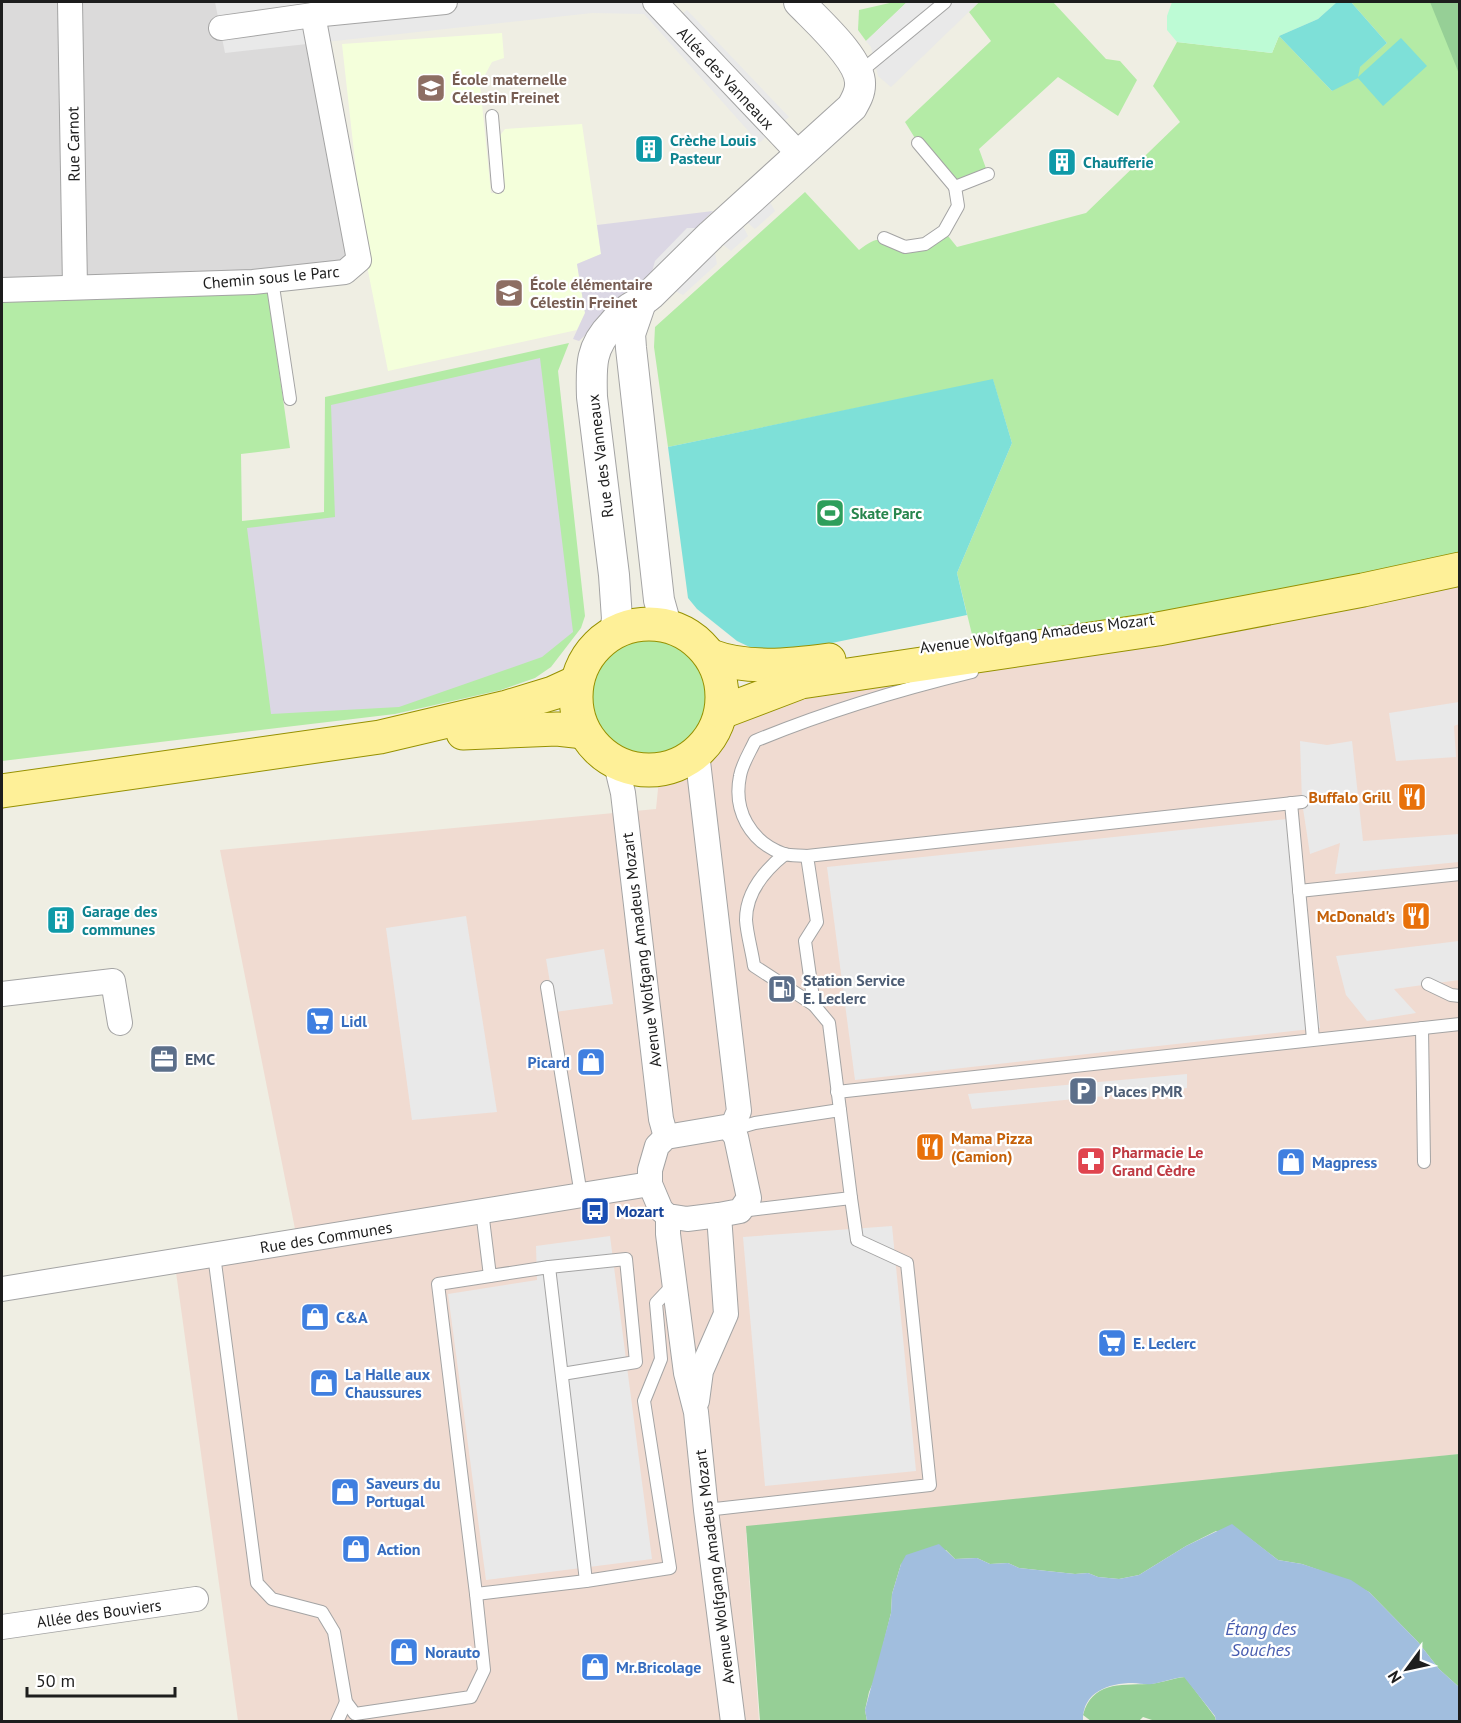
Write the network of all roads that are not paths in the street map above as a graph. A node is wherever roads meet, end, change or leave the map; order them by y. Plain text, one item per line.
1 (70, 2) edge
2 (439, 2) edge
3 (655, 2) edge
4 (799, 2) edge
5 (945, 2) edge
6 (313, 15) junction
7 (221, 28) dead end
8 (859, 73) junction
9 (492, 116) dead end
10 (918, 143) dead end
11 (799, 154) junction
12 (988, 174) dead end
13 (498, 187) dead end
14 (956, 187) junction
15 (884, 238) dead end
16 (272, 280) junction
17 (75, 287) junction
18 (2, 290) edge
19 (642, 302) junction
20 (290, 399) dead end
21 (1460, 569) edge
22 (1363, 591) junction
23 (666, 625) junction
24 (615, 631) junction
25 (1132, 633) junction
26 (711, 656) junction
27 (1004, 664) dead end
28 (981, 670) dead end
29 (577, 682) junction
30 (722, 712) junction
31 (584, 732) junction
32 (380, 737) junction
33 (697, 753) junction
34 (616, 764) junction
35 (2, 791) edge
36 (785, 854) junction
37 (807, 856) junction
38 (1460, 874) edge
39 (1299, 891) junction
40 (1428, 984) dead end
41 (547, 987) dead end
42 (2, 994) edge
43 (1460, 996) edge
44 (814, 1005) junction
45 (120, 1023) dead end
46 (1460, 1024) edge
47 (1422, 1028) junction
48 (1313, 1039) junction
49 (837, 1092) junction
50 (840, 1110) junction
51 (732, 1130) junction
52 (666, 1137) junction
53 (1424, 1162) dead end
54 (650, 1184) junction
55 (581, 1195) junction
56 (851, 1198) junction
57 (482, 1211) junction
58 (729, 1213) junction
59 (668, 1216) junction
60 (214, 1255) junction
61 (549, 1267) junction
62 (490, 1276) junction
63 (675, 1284) junction
64 (2, 1289) edge
65 (562, 1374) junction
66 (696, 1412) junction
67 (706, 1510) junction
68 (586, 1581) junction
69 (477, 1594) junction
70 (196, 1599) dead end
71 (2, 1626) edge
72 (346, 1702) junction
73 (337, 1722) edge
74 (732, 1722) edge

1 - 17 street, Rue Carnot
2 - 6 street
3 - 11 street, Allée des Vanneaux
4 - 8 street
5 - 8 lane
6 - 7 street
6 - 16 street, Chemin sous le Parc
8 - 11 street, Rue des Vanneaux
9 - 13 lane
10 - 14 lane
11 - 19 street, Rue des Vanneaux
12 - 14 lane
14 - 15 lane
16 - 17 street, Chemin sous le Parc
16 - 20 lane
17 - 18 street, Chemin sous le Parc
19 - 23 street, Rue des Vanneaux
19 - 24 street, Rue des Vanneaux
21 - 22 main road, Avenue Wolfgang Amadeus Mozart
22 - 25 main road, Avenue Wolfgang Amadeus Mozart
22 - 26 main road, Avenue Wolfgang Amadeus Mozart
23 - 24 main road
23 - 26 main road
24 - 29 main road
25 - 27 lane
25 - 30 main road, Avenue Wolfgang Amadeus Mozart
26 - 30 main road
28 - 36 lane
29 - 31 main road
29 - 32 main road
30 - 33 main road
31 - 32 main road
31 - 34 main road
32 - 35 main road
33 - 34 main road
33 - 51 street
34 - 52 street, Avenue Wolfgang Amadeus Mozart
36 - 37 lane
36 - 44 lane
37 - 39 lane
37 - 44 lane
38 - 39 lane
39 - 48 lane
40 - 43 lane
41 - 55 lane
42 - 45 street
44 - 49 lane
46 - 47 lane
47 - 48 lane
47 - 53 lane
48 - 49 lane
49 - 50 lane
50 - 51 lane
50 - 56 lane
51 - 52 street
51 - 58 street
52 - 54 street
54 - 55 street, Rue des Communes
54 - 59 street
55 - 57 street, Rue des Communes
56 - 58 lane
56 - 67 lane
57 - 60 street, Rue des Communes
57 - 62 lane
58 - 59 street
58 - 66 street, Avenue Wolfgang Amadeus Mozart
59 - 63 street, Avenue Wolfgang Amadeus Mozart
60 - 64 street, Rue des Communes
60 - 72 lane
61 - 62 lane
61 - 65 lane
61 - 65 lane
62 - 69 lane
63 - 66 street, Avenue Wolfgang Amadeus Mozart
63 - 68 lane
65 - 68 lane
66 - 67 street, Avenue Wolfgang Amadeus Mozart
67 - 74 street, Avenue Wolfgang Amadeus Mozart
68 - 69 lane
69 - 72 lane
70 - 71 street, Allée des Bouviers
72 - 73 lane

